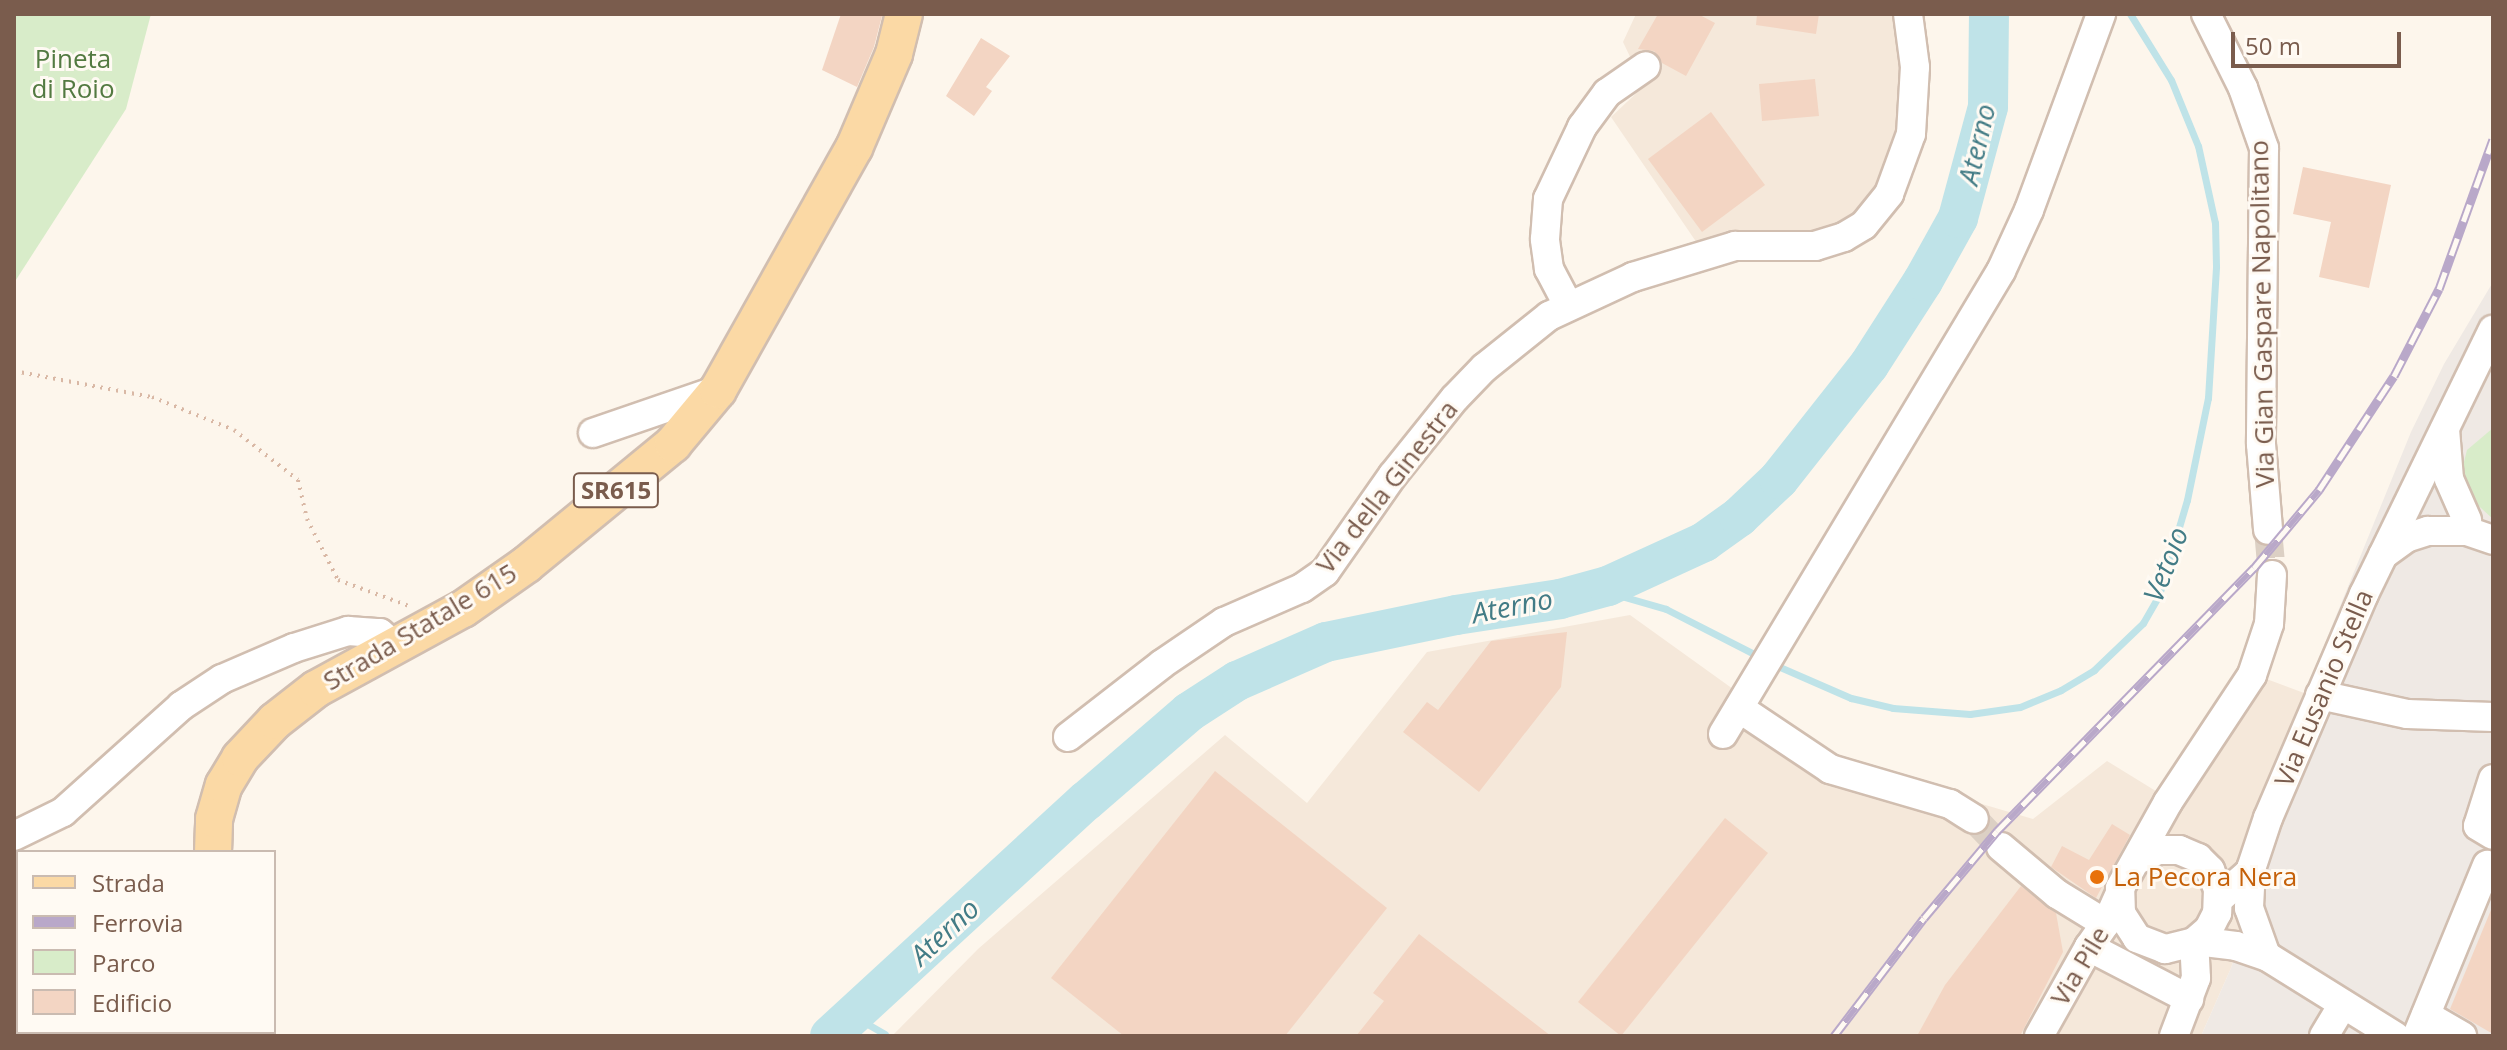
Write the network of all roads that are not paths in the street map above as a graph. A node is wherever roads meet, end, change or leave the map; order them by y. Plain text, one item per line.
1 (904, 14) edge
2 (1908, 14) edge
3 (2101, 14) edge
4 (2206, 14) edge
5 (1646, 66) dead end
6 (1568, 305) junction
7 (2493, 330) edge
8 (718, 390) junction
9 (2446, 421) junction
10 (593, 433) dead end
11 (2409, 497) junction
12 (2268, 530) tunnel mouth
13 (2473, 531) edge
14 (2381, 558) junction
15 (2272, 575) tunnel mouth
16 (396, 647) junction
17 (2320, 695) junction
18 (1739, 708) junction
19 (2493, 717) edge
20 (1723, 734) dead end
21 (1068, 737) dead end
22 (2186, 779) junction
23 (2493, 779) edge
24 (14, 810) edge
25 (2268, 818) junction
26 (1974, 819) tunnel mouth
27 (52, 820) junction
28 (2493, 835) edge
29 (14, 836) edge
30 (2001, 847) tunnel mouth
31 (213, 850) edge
32 (14, 851) edge
33 (2139, 859) junction
34 (2198, 859) junction
35 (2487, 865) dead end
36 (2251, 869) junction
37 (2119, 895) junction
38 (2219, 900) junction
39 (2097, 936) junction
40 (2195, 942) junction
41 (2269, 956) junction
42 (2192, 992) junction
43 (2343, 1004) junction
44 (2421, 1025) edge
45 (2039, 1036) edge
46 (2174, 1036) edge
47 (2324, 1036) edge
48 (2395, 1036) edge
49 (2462, 1036) edge

1 - 8 main road, Strada Statale 615 / SR615
2 - 6 street, Via della Ginestra
3 - 18 street
4 - 12 street, Via Gian Gaspare Napolitano
5 - 6 street
6 - 21 street, Via della Ginestra
7 - 9 street, Via Eusanio Stella
8 - 10 street
8 - 16 main road, Strada Statale 615 / SR615
9 - 11 street, Via Eusanio Stella
9 - 13 street
11 - 13 street
11 - 14 street, Via Eusanio Stella
13 - 14 street, Via Eusanio Stella
14 - 17 street, Via Eusanio Stella
15 - 22 street
16 - 27 street
16 - 31 main road, Strada Statale 615 / SR615
17 - 19 street
17 - 25 street, Via Eusanio Stella
18 - 20 street
18 - 26 street
22 - 33 street
22 - 34 street
23 - 28 street
24 - 27 street
25 - 34 street, Via Eusanio Stella
25 - 36 street, Via Eusanio Stella
27 - 29 street
27 - 32 street
30 - 39 street
33 - 34 street
33 - 37 street
34 - 38 street
35 - 44 street
36 - 38 street, Via Eusanio Stella
36 - 41 street
37 - 39 street, Via Pile
37 - 40 street
38 - 40 street
38 - 41 street
39 - 42 street
39 - 45 street, Via Pile
40 - 41 street
40 - 42 street
41 - 42 street
41 - 43 street
42 - 46 street
43 - 47 street
43 - 48 street
44 - 49 street

